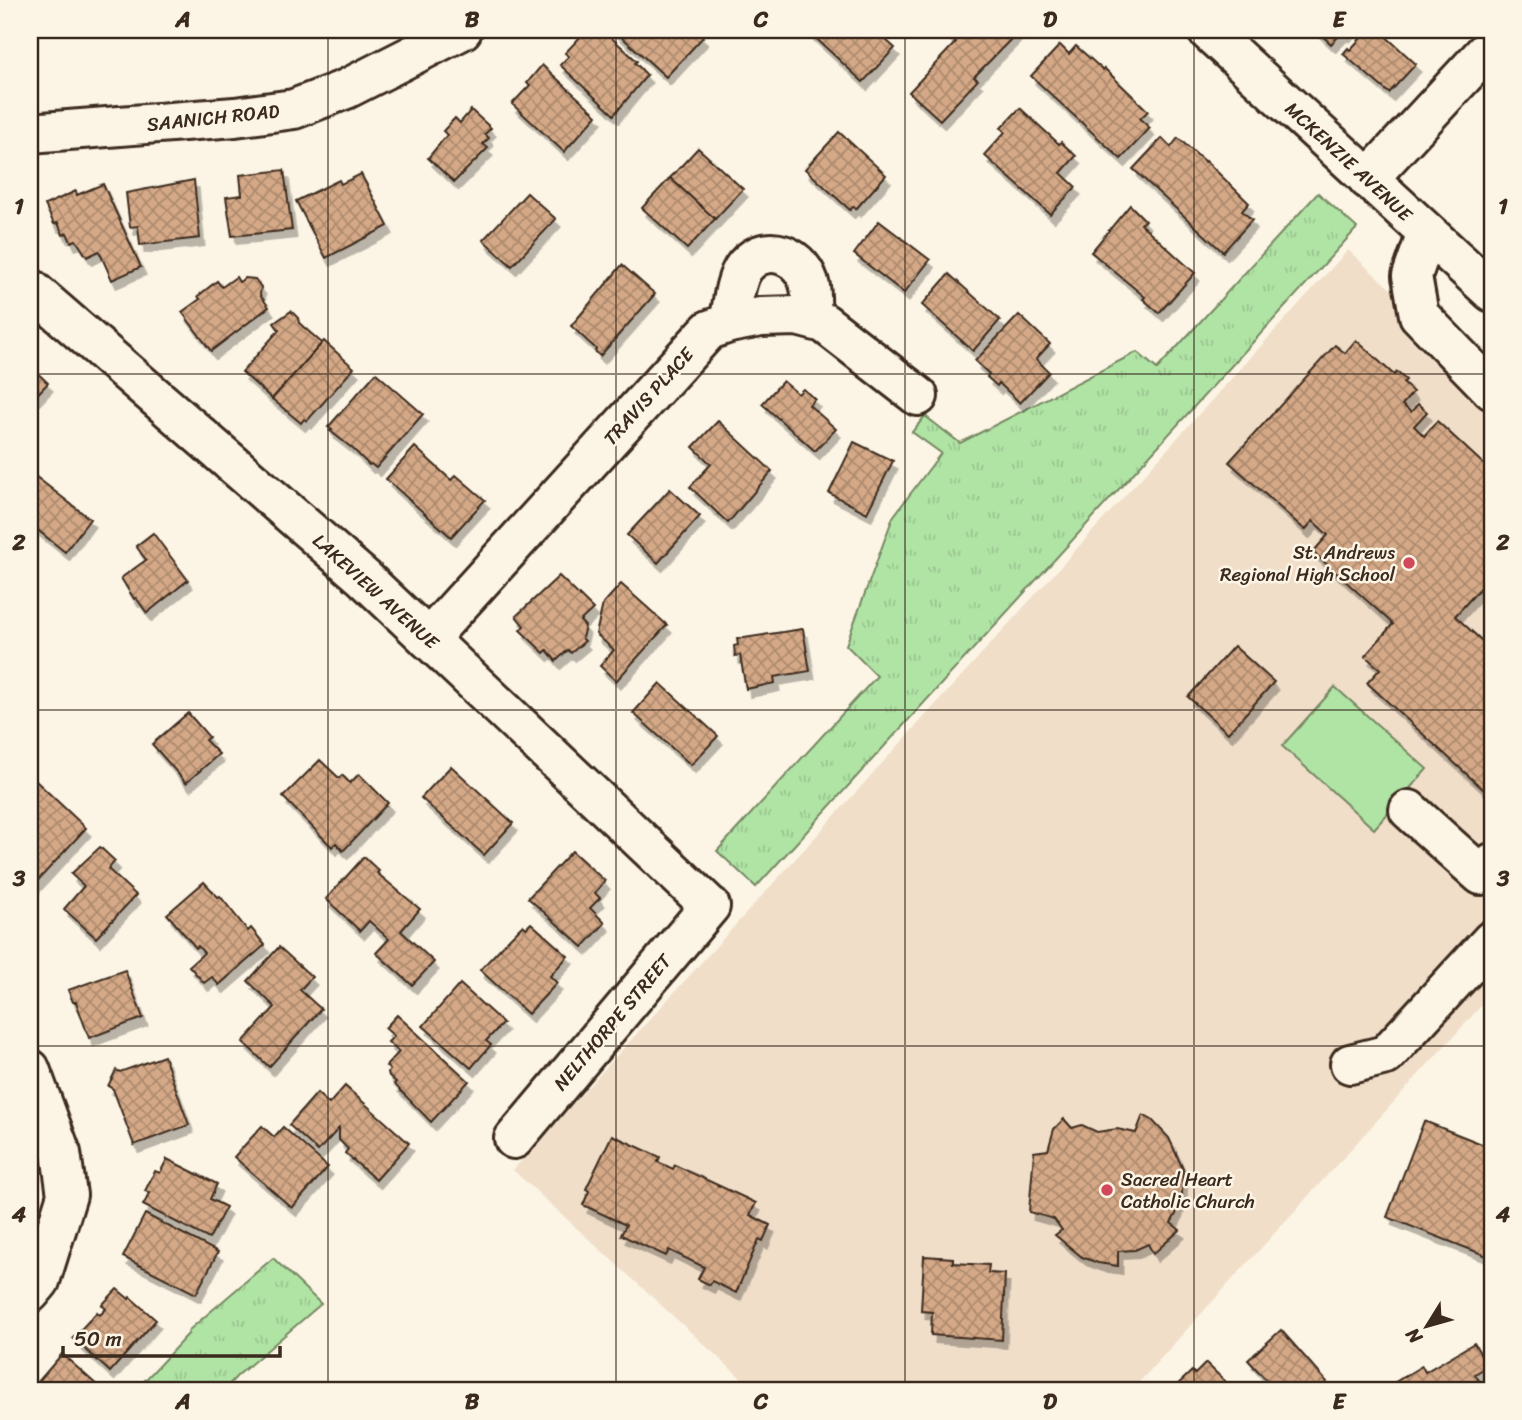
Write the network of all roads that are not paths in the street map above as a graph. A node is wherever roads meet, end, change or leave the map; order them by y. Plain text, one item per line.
1 (462, 30) edge
2 (1207, 30) edge
3 (1492, 45) edge
4 (30, 134) edge
5 (1368, 179) junction
6 (1427, 233) junction
7 (30, 288) edge
8 (1492, 292) edge
9 (811, 319) junction
10 (729, 323) junction
11 (1492, 390) edge
12 (918, 396) dead end
13 (428, 639) junction
14 (1409, 810) dead end
15 (1492, 863) edge
16 (710, 906) joint
17 (1492, 940) edge
18 (1350, 1064) dead end
19 (30, 1069) edge
20 (514, 1139) dead end
21 (30, 1293) edge

1 - 4 street, SAANICH ROAD
2 - 5 street, MCKENZIE AVENUE
3 - 5 street
5 - 6 street, MCKENZIE AVENUE
6 - 8 street, MCKENZIE AVENUE
6 - 11 street
7 - 13 street, LAKEVIEW AVENUE
9 - 10 street, TRAVIS PLACE
9 - 10 street
9 - 12 street, TRAVIS PLACE
10 - 13 street, TRAVIS PLACE
13 - 16 street, LAKEVIEW AVENUE
14 - 15 street
16 - 20 street, NELTHORPE STREET
17 - 18 street
19 - 21 street

